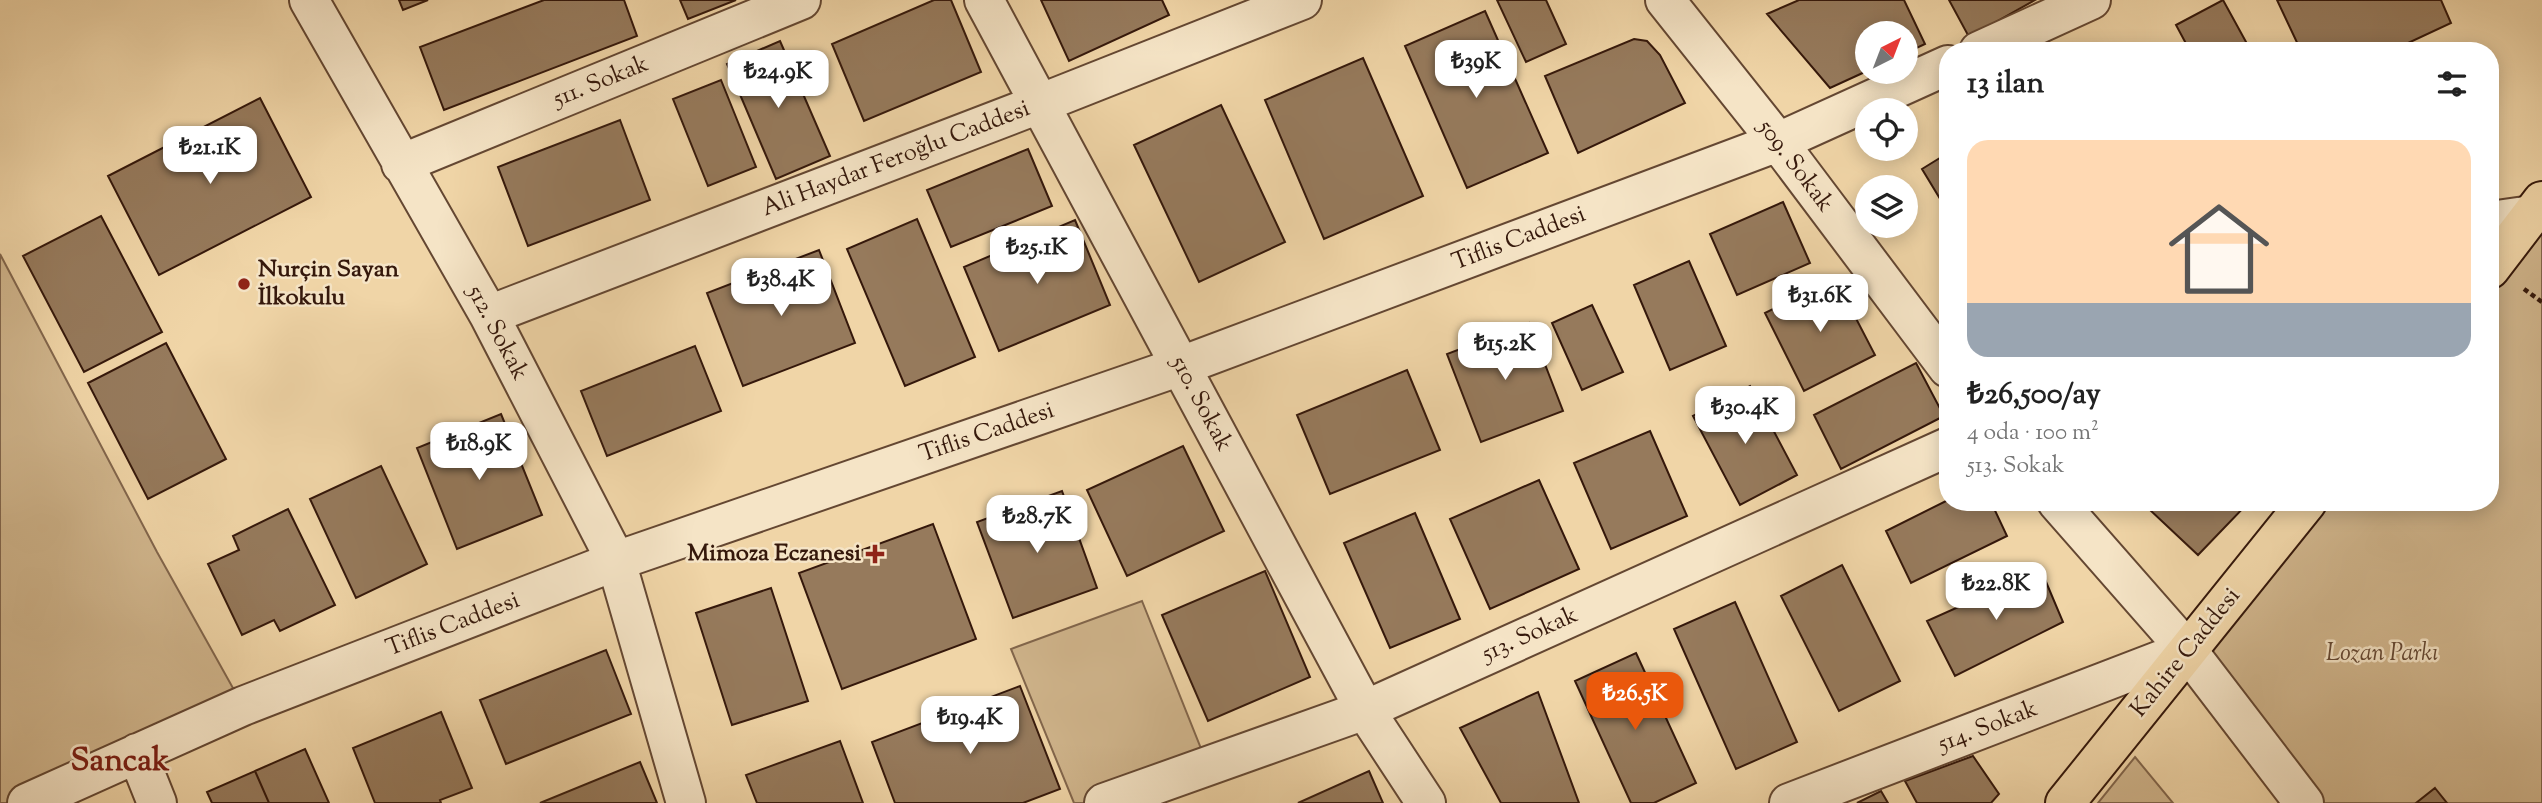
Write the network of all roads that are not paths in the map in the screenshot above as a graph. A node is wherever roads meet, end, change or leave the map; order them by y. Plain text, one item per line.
1 (309, 0) edge
2 (800, 0) edge
3 (984, 0) edge
4 (1302, 0) edge
5 (1665, 0) edge
6 (2091, 0) edge
7 (1999, 42) edge
8 (1939, 69) edge
9 (1039, 104) junction
10 (1777, 142) junction
11 (401, 164) junction
12 (2537, 208) edge
13 (2499, 219) edge
14 (2499, 257) edge
15 (489, 315) junction
16 (1939, 356) edge
17 (1181, 366) junction
18 (1939, 451) edge
19 (2065, 511) edge
20 (2300, 511) edge
21 (616, 561) junction
22 (2188, 650) junction
23 (1365, 710) junction
24 (137, 753) junction
25 (27, 803) edge
26 (157, 803) edge
27 (687, 803) edge
28 (1104, 803) edge
29 (1426, 803) edge
30 (1790, 803) edge
31 (2065, 803) edge
32 (2304, 803) edge

1 - 11 street, 512. Sokak
2 - 11 street, 511. Sokak
3 - 9 street, 510. Sokak
4 - 9 street, Ali Haydar Feroğlu Caddesi
5 - 10 street, 509. Sokak
6 - 7 street
8 - 10 street, Tiflis Caddesi
9 - 15 street, Ali Haydar Feroğlu Caddesi
9 - 17 street, 510. Sokak
10 - 16 street, 509. Sokak
10 - 17 street, Tiflis Caddesi
11 - 15 street, 512. Sokak
12 - 13 street
12 - 14 main road
15 - 21 street, 512. Sokak
17 - 21 street, Tiflis Caddesi
17 - 23 street, 510. Sokak
18 - 23 street, 513. Sokak
19 - 22 street
20 - 22 main road, Kahire Caddesi
21 - 24 street, Tiflis Caddesi
21 - 27 street, 512. Sokak
22 - 30 street, 514. Sokak
22 - 31 main road, Kahire Caddesi
22 - 32 street
23 - 28 street, 513. Sokak
23 - 29 street, 510. Sokak
24 - 25 street, Tiflis Caddesi
24 - 26 street

